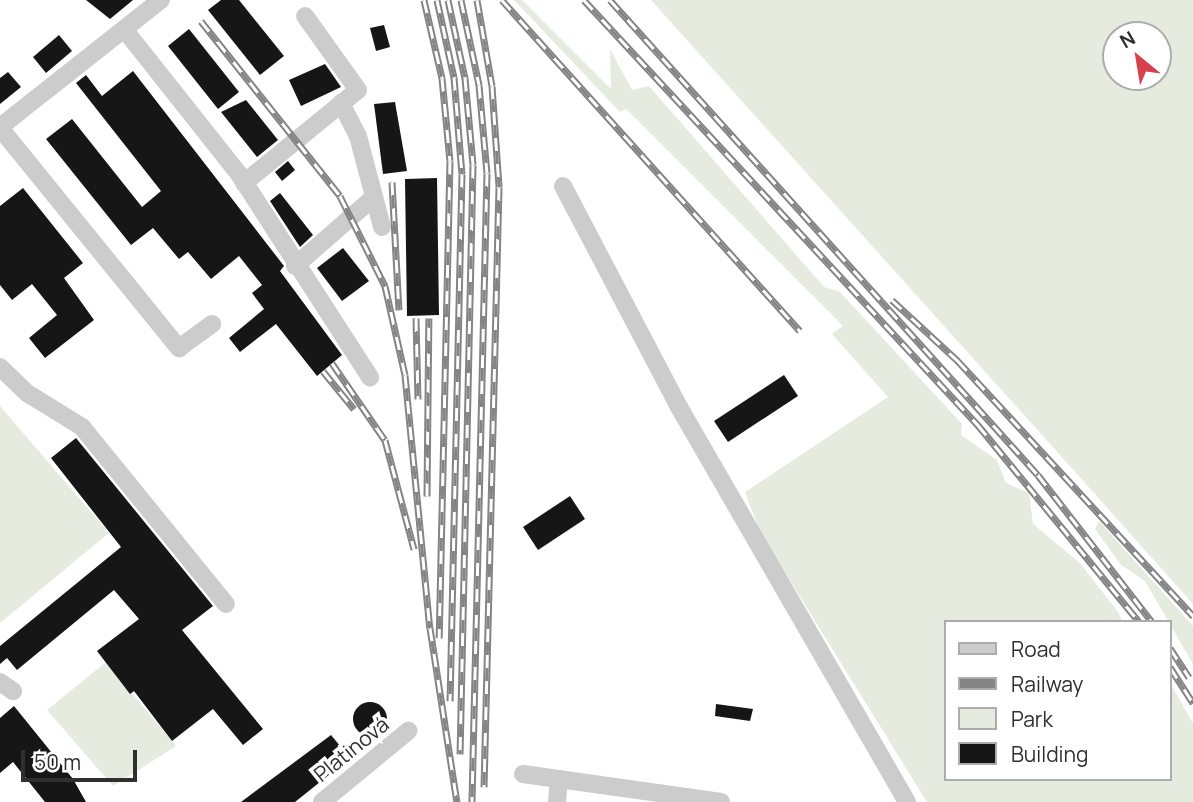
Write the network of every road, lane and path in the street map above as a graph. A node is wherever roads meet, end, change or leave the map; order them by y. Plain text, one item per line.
1 (161, 0) edge
2 (305, 16) dead end
3 (124, 29) junction
4 (341, 103) junction
5 (0, 127) edge
6 (244, 183) junction
7 (563, 186) dead end
8 (374, 197) junction
9 (382, 228) dead end
10 (295, 266) junction
11 (212, 324) dead end
12 (0, 367) edge
13 (370, 377) dead end
14 (226, 604) dead end
15 (408, 731) dead end
16 (523, 774) dead end
17 (559, 779) junction
18 (322, 802) edge
19 (557, 802) edge
20 (721, 802) edge
21 (907, 802) edge

1 - 3 street
2 - 4 street
3 - 5 street
3 - 6 street
4 - 6 street
4 - 8 street
5 - 11 street
6 - 10 street
7 - 21 street
8 - 9 street
8 - 10 street
10 - 13 street
12 - 14 street
15 - 18 street, Platinová
16 - 17 street
17 - 19 street
17 - 20 street

